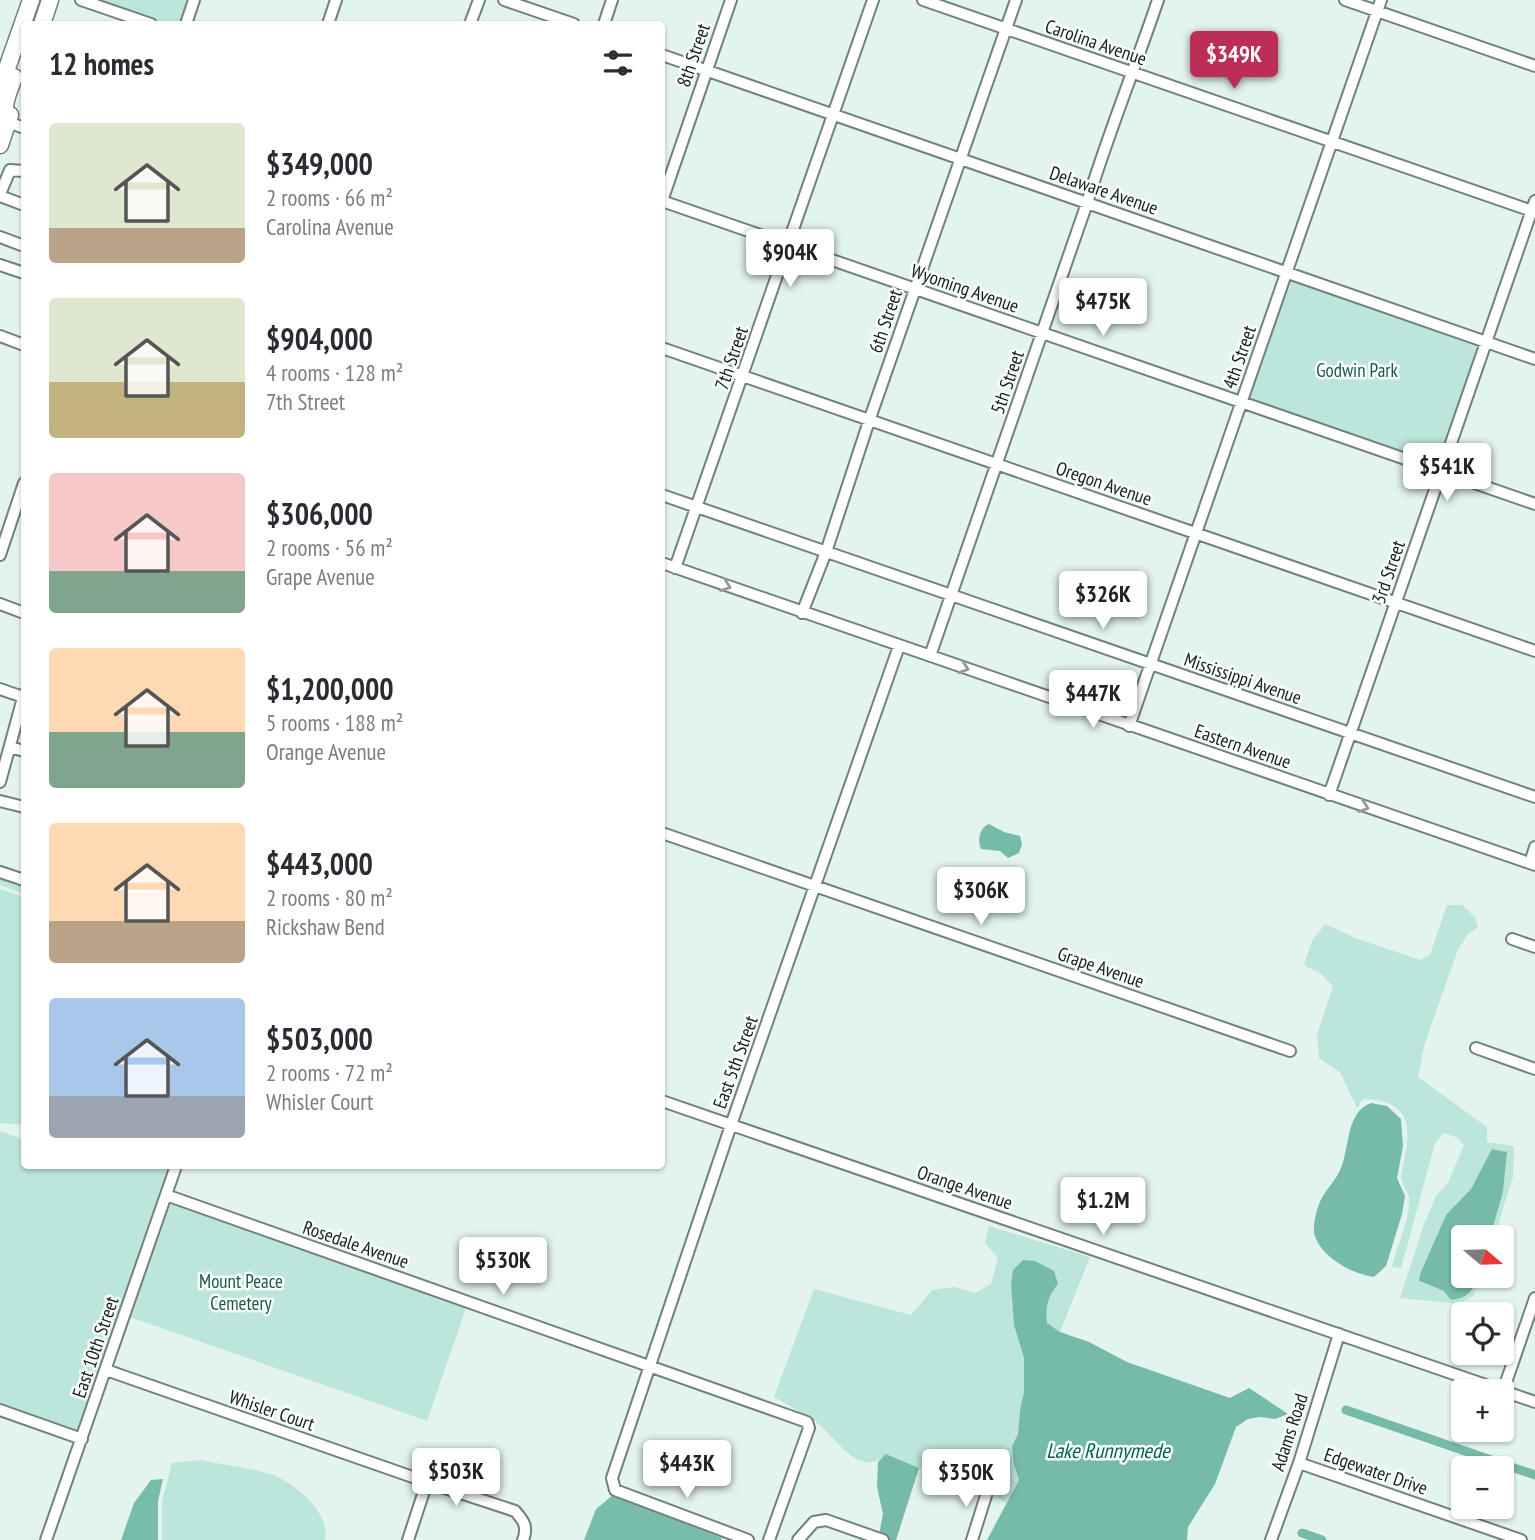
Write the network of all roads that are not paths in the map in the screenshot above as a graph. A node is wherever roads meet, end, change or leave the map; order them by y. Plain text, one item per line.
1 (31, 0) edge
2 (42, 0) edge
3 (51, 0) edge
4 (81, 0) edge
5 (194, 0) edge
6 (336, 0) edge
7 (479, 0) edge
8 (503, 0) edge
9 (612, 0) edge
10 (731, 0) edge
11 (873, 0) edge
12 (923, 0) edge
13 (1016, 0) edge
14 (1158, 0) edge
15 (1345, 0) edge
16 (1379, 6) edge
17 (115, 12) junction
18 (24, 21) edge
19 (35, 21) edge
20 (43, 21) edge
21 (112, 21) edge
22 (140, 21) edge
23 (187, 21) edge
24 (329, 21) edge
25 (471, 21) edge
26 (565, 21) edge
27 (605, 21) edge
28 (21, 29) edge
29 (1006, 30) junction
30 (17, 40) junction
31 (665, 56) edge
32 (1535, 66) edge
33 (706, 70) junction
34 (1133, 73) junction
35 (21, 84) edge
36 (0, 88) edge
37 (834, 114) junction
38 (8, 122) junction
39 (21, 127) edge
40 (1333, 142) junction
41 (0, 145) edge
42 (961, 158) junction
43 (21, 170) edge
44 (665, 192) edge
45 (0, 195) edge
46 (665, 202) edge
47 (1087, 203) junction
48 (21, 204) edge
49 (1534, 208) edge
50 (0, 237) edge
51 (21, 245) edge
52 (788, 245) junction
53 (0, 265) edge
54 (21, 272) edge
55 (1287, 272) junction
56 (915, 289) junction
57 (1042, 333) junction
58 (0, 336) edge
59 (1486, 342) junction
60 (21, 344) edge
61 (665, 349) edge
62 (1535, 359) edge
63 (743, 376) junction
64 (1242, 402) junction
65 (869, 421) junction
66 (998, 464) junction
67 (1441, 471) junction
68 (21, 492) edge
69 (665, 496) edge
70 (1535, 504) edge
71 (697, 507) junction
72 (1197, 534) junction
73 (826, 552) junction
74 (0, 555) edge
75 (665, 564) edge
76 (675, 568) junction
77 (951, 595) junction
78 (1396, 603) junction
79 (0, 604) edge
80 (21, 612) edge
81 (802, 613) junction
82 (899, 646) junction
83 (1535, 651) edge
84 (930, 656) junction
85 (1151, 664) junction
86 (0, 689) edge
87 (21, 695) edge
88 (21, 705) edge
89 (1129, 726) junction
90 (1350, 734) junction
91 (6, 751) edge
92 (0, 782) edge
93 (1329, 795) junction
94 (1535, 797) edge
95 (0, 801) edge
96 (21, 806) edge
97 (665, 834) edge
98 (1535, 847) edge
99 (1532, 864) edge
100 (0, 872) edge
101 (21, 879) edge
102 (816, 887) junction
103 (1512, 939) dead end
104 (1535, 947) edge
105 (1476, 1048) dead end
106 (1290, 1051) dead end
107 (1535, 1069) edge
108 (665, 1102) edge
109 (731, 1125) junction
110 (175, 1169) edge
111 (166, 1195) junction
112 (1535, 1298) edge
113 (1523, 1331) junction
114 (1339, 1334) junction
115 (1535, 1335) edge
116 (649, 1365) junction
117 (106, 1370) junction
118 (1468, 1379) edge
119 (1507, 1379) edge
120 (1514, 1395) edge
121 (1535, 1402) edge
122 (0, 1410) edge
123 (82, 1440) junction
124 (1299, 1463) junction
125 (427, 1482) junction
126 (989, 1486) dead end
127 (878, 1538) edge
128 (46, 1540) edge
129 (408, 1540) edge
130 (523, 1540) edge
131 (748, 1540) edge
132 (769, 1540) edge
133 (798, 1540) edge
134 (972, 1540) edge
135 (1271, 1540) edge
136 (1521, 1540) edge

1 - 18 highway
2 - 19 highway
3 - 20 highway
4 - 17 street
5 - 23 street
6 - 24 street
7 - 25 street
8 - 26 street
9 - 27 street
10 - 33 street, 8th Street
11 - 37 street, 7th Street
12 - 29 street, Carolina Avenue
13 - 29 street, 6th Street
14 - 34 street, 5th Street
15 - 16 street
16 - 32 street
16 - 40 street, 4th Street
17 - 21 street
17 - 22 street
28 - 30 highway
29 - 34 street, Carolina Avenue
29 - 42 street, 6th Street
30 - 36 highway
30 - 38 highway
31 - 33 street, Delaware Avenue
33 - 37 street, Delaware Avenue
33 - 44 street, 8th Street
34 - 40 street, Carolina Avenue
34 - 47 street, 5th Street
35 - 38 highway
37 - 42 street, Delaware Avenue
37 - 52 street, 7th Street
38 - 39 street
38 - 41 highway
40 - 49 street, Carolina Avenue
40 - 55 street, 4th Street
42 - 47 street, Delaware Avenue
42 - 56 street, 6th Street
43 - 45 street
45 - 48 street
46 - 52 street, Wyoming Avenue
47 - 55 street, Delaware Avenue
47 - 57 street, 5th Street
49 - 59 street, 3rd Street
50 - 51 street
52 - 56 street, Wyoming Avenue
52 - 63 street, 7th Street
53 - 54 street
55 - 59 street, Delaware Avenue
55 - 64 street, 4th Street
56 - 57 street, Wyoming Avenue
56 - 65 street, 6th Street
57 - 64 street, Wyoming Avenue
57 - 66 street, 5th Street
58 - 60 street
59 - 62 street, Delaware Avenue
59 - 67 street, 3rd Street
61 - 63 street, Oregon Avenue
63 - 65 street, Oregon Avenue
63 - 71 street, 7th Street
64 - 67 street, Wyoming Avenue
64 - 72 street, 4th Street
65 - 66 street, Oregon Avenue
65 - 73 street, 6th Street
66 - 72 street, Oregon Avenue
66 - 77 street, 5th Street
67 - 70 street, Wyoming Avenue
67 - 78 street, 3rd Street
68 - 74 street
69 - 71 street, Mississippi Avenue
71 - 73 street, Mississippi Avenue
71 - 76 street, 7th Street
72 - 78 street, Oregon Avenue
72 - 85 street, 4th Street
73 - 77 street, Mississippi Avenue
73 - 81 street, 6th Street
75 - 76 street, Eastern Avenue
76 -> 81 street, Eastern Avenue
77 - 84 street, 5th Street
77 - 85 street, Mississippi Avenue
78 - 83 street, Oregon Avenue
78 - 90 street, 3rd Street
79 - 80 street
81 - 82 street, Eastern Avenue
82 - 84 street, Eastern Avenue
82 - 102 street, East 5th Street
84 -> 89 street, Eastern Avenue
85 - 89 street, 4th Street
85 - 90 street, Mississippi Avenue
86 - 87 street
88 - 91 street
89 - 93 street, Eastern Avenue
90 - 93 street, 3rd Street
90 - 94 street, Mississippi Avenue
91 - 92 street
93 -> 99 street, Eastern Avenue
95 - 96 street
97 - 102 street, Grape Avenue
98 - 99 street
100 - 101 street
102 - 106 street, Grape Avenue
102 - 109 street, East 5th Street
103 - 104 street
105 - 107 street
108 - 109 street, Orange Avenue
109 - 114 street, Orange Avenue
109 - 116 street, East 5th Street
110 - 111 street, East 10th Street
111 - 116 street, Rosedale Avenue
111 - 117 street, East 10th Street
112 - 113 street
113 - 115 street
113 - 119 street
114 - 118 street, Orange Avenue
114 - 124 street, Adams Road
116 - 131 street, East 5th Street
116 - 132 street, Rosedale Avenue
117 - 123 street, East 10th Street
117 - 125 street, Whisler Court
120 - 121 street, Orange Avenue
122 - 123 street
123 - 128 street, East 10th Street
124 - 135 street, Adams Road
124 - 136 street, Edgewater Drive
125 - 129 street
125 - 130 street, Whisler Court
126 - 134 street
127 - 133 street

